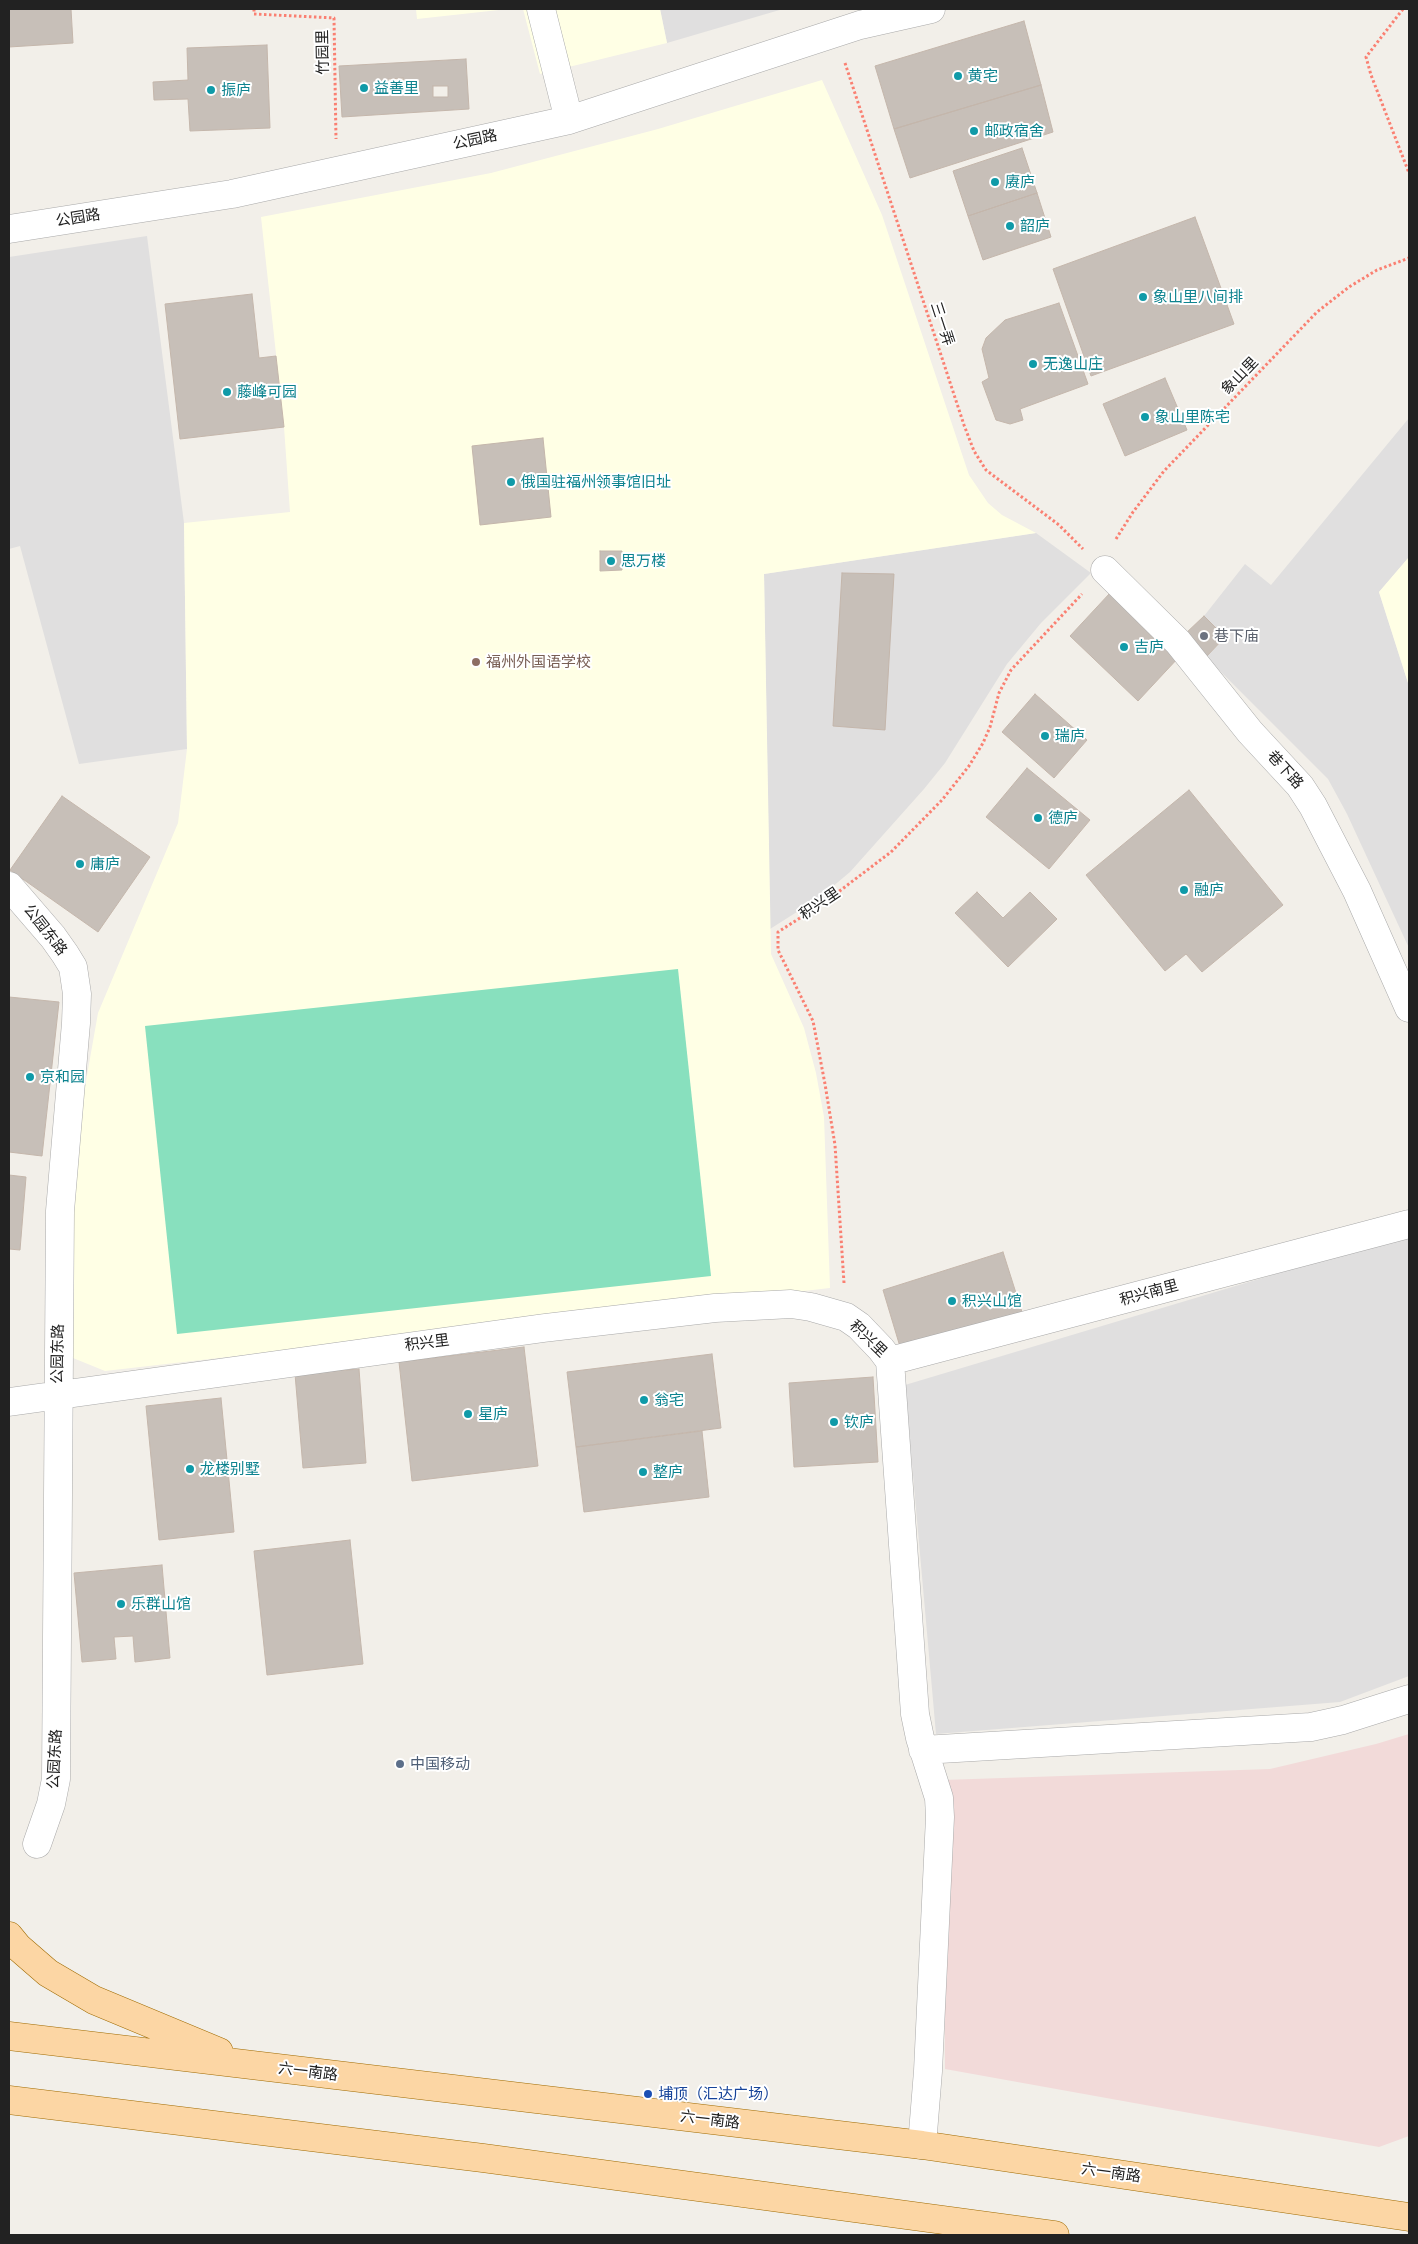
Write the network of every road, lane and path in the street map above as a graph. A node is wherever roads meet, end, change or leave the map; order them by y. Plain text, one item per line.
1 (254, 9) edge
2 (541, 9) edge
3 (931, 9) edge
4 (1403, 9) edge
5 (835, 34) junction
6 (569, 120) junction
7 (336, 172) junction
8 (1409, 173) edge
9 (9, 229) edge
10 (1409, 258) edge
11 (1105, 570) junction
12 (9, 886) edge
13 (1409, 1008) edge
14 (1409, 1224) edge
15 (846, 1318) junction
16 (890, 1361) junction
17 (58, 1394) junction
18 (9, 1402) edge
19 (1409, 1699) edge
20 (923, 1750) junction
21 (37, 1844) dead end
22 (9, 1936) edge
23 (9, 2036) edge
24 (250, 2065) junction
25 (9, 2100) edge
26 (922, 2145) junction
27 (1409, 2217) edge
28 (1055, 2235) edge

1 - 7 path, 竹园里
2 - 6 street
3 - 5 street, 公园路
4 - 8 path
5 - 6 street, 公园路
5 - 11 path, 三一弄
6 - 7 street, 公园路
7 - 9 street, 公园路
10 - 11 path, 象山里
11 - 13 street, 巷下路
11 - 15 path, 积兴里
12 - 17 street, 公园东路
14 - 16 street, 积兴南里
15 - 16 street, 积兴里
15 - 17 street, 积兴里
16 - 20 street
17 - 18 street, 积兴里
17 - 21 street, 公园东路
19 - 20 street
20 - 26 street
22 - 24 main road
23 - 24 main road, 六一南路
24 - 26 main road, 六一南路
25 - 28 main road
26 - 27 main road, 六一南路

